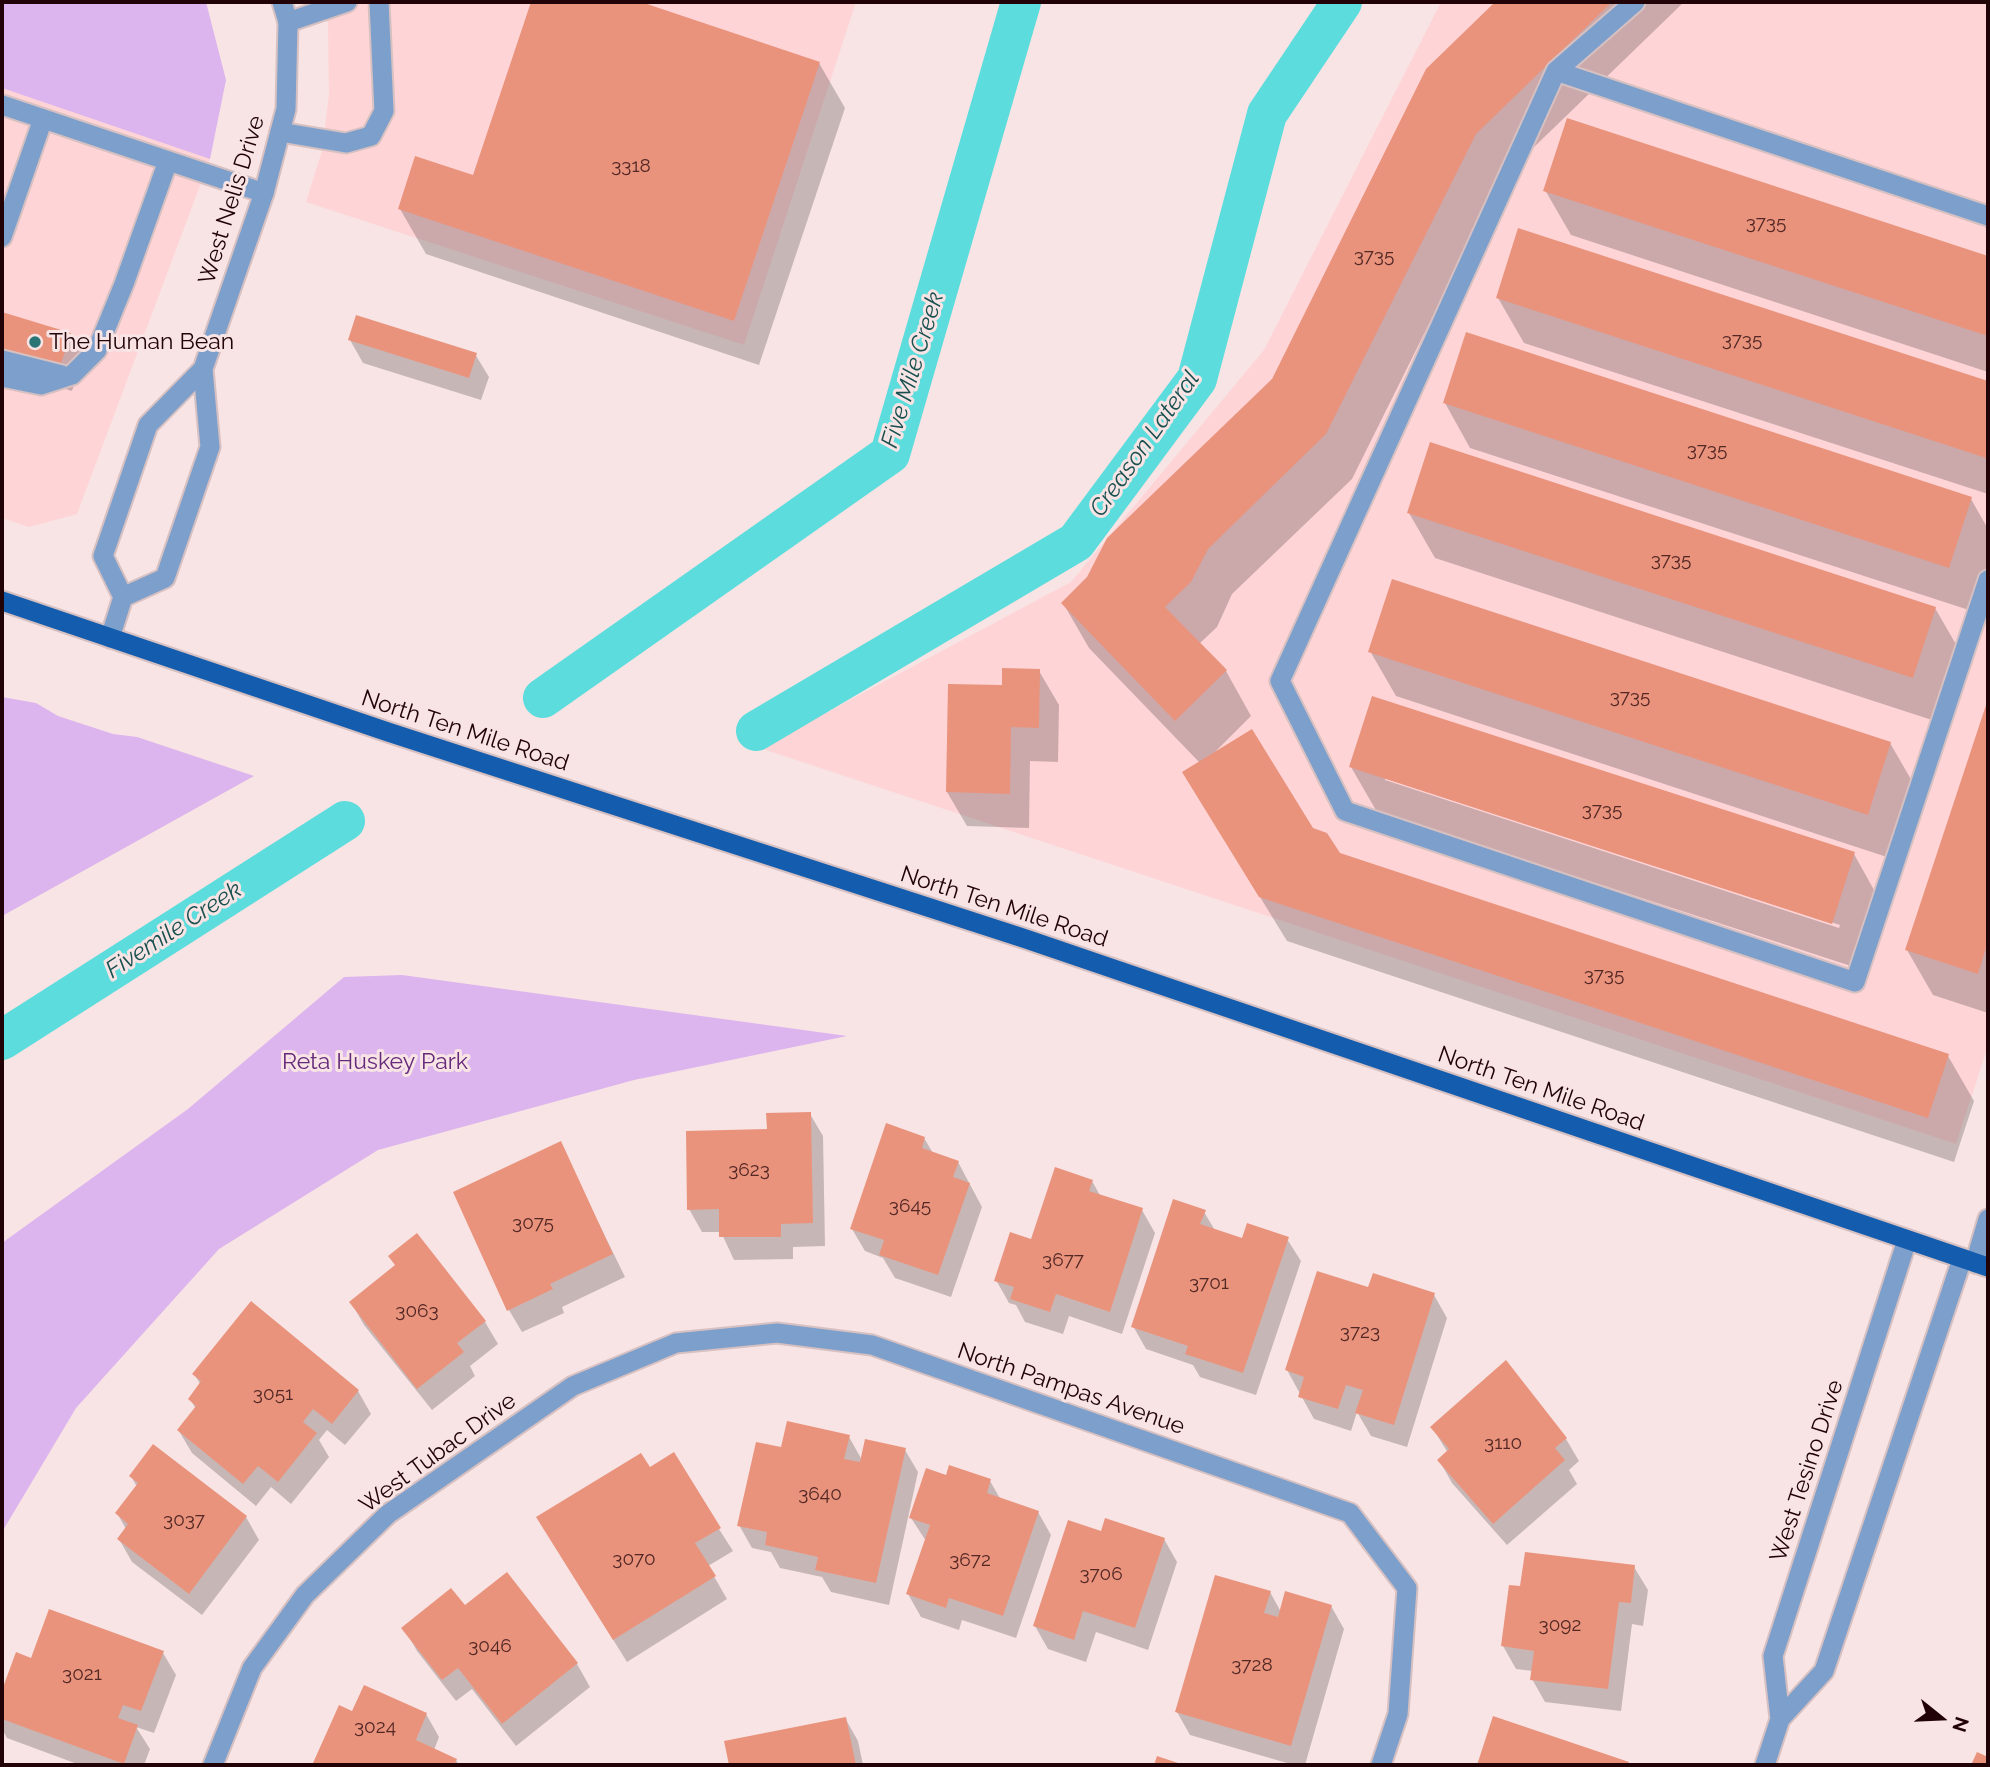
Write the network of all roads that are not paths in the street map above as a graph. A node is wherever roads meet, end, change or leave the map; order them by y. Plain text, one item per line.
1 (282, 2) edge
2 (347, 2) edge
3 (379, 2) edge
4 (1635, 2) edge
5 (288, 22) junction
6 (1556, 71) junction
7 (2, 105) edge
8 (43, 119) junction
9 (280, 132) junction
10 (168, 161) junction
11 (264, 193) junction
12 (1988, 216) edge
13 (2, 237) edge
14 (2, 360) edge
15 (203, 369) junction
16 (72, 375) junction
17 (2, 377) edge
18 (1988, 580) edge
19 (124, 597) junction
20 (2, 601) edge
21 (110, 638) junction
22 (1988, 1219) edge
23 (1908, 1240) junction
24 (1975, 1263) edge
25 (676, 1343) joint
26 (1780, 1719) junction
27 (213, 1765) edge
28 (1381, 1765) edge
29 (1765, 1765) edge

1 - 5 street, West Nelis Drive
2 - 5 street
3 - 9 street
4 - 6 street
5 - 9 street, West Nelis Drive
6 - 12 street
6 - 18 street
7 - 8 street
8 - 10 street
8 - 13 street
9 - 11 street, West Nelis Drive
10 - 11 street
10 - 16 street
11 - 15 street, West Nelis Drive
14 - 16 street
15 - 19 street, West Nelis Drive
15 - 19 street, West Nelis Drive
16 - 17 street
19 - 21 street
20 - 21 main road, North Ten Mile Road
21 - 23 main road, North Ten Mile Road
22 - 24 street, West Tesino Drive
23 - 24 main road, North Ten Mile Road
23 - 26 street, West Tesino Drive
24 - 26 street, West Tesino Drive
25 - 27 street, West Tubac Drive
25 - 28 street, North Pampas Avenue
26 - 29 street, West Tesino Drive

